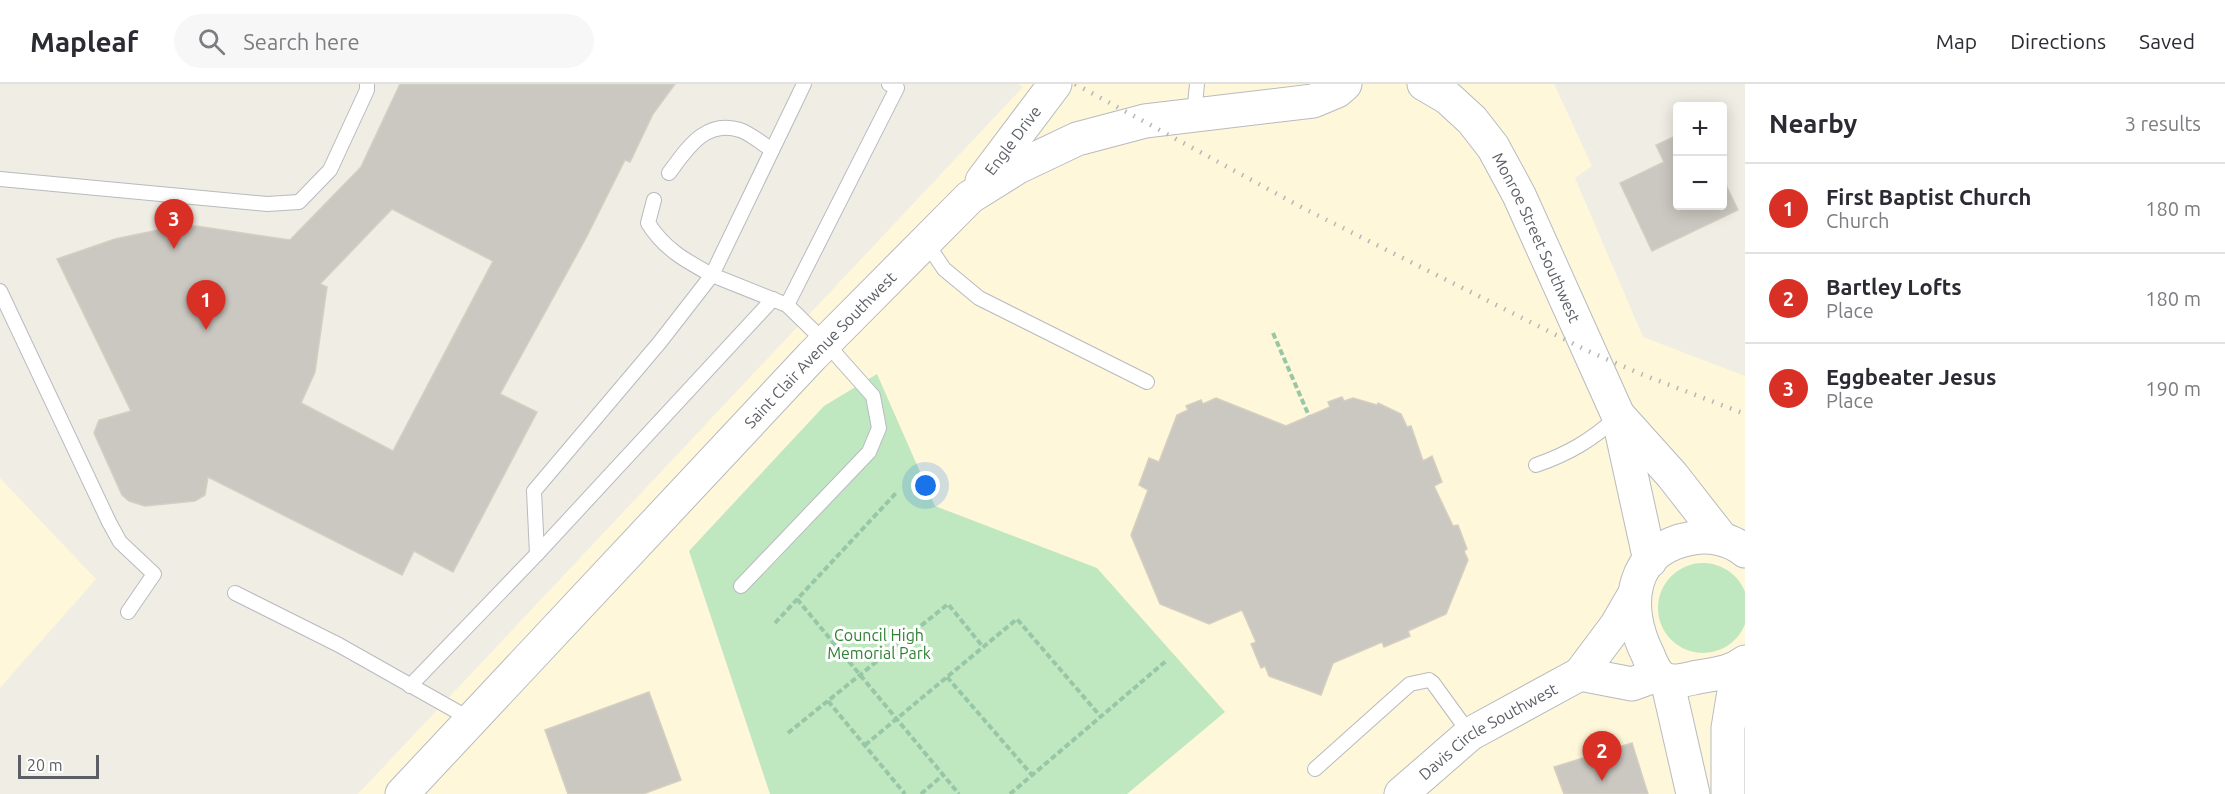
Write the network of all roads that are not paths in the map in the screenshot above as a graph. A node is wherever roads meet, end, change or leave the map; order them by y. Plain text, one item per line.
1 (367, 84) edge
2 (804, 84) edge
3 (889, 84) edge
4 (1055, 84) edge
5 (1197, 84) edge
6 (1345, 84) edge
7 (1424, 84) edge
8 (1194, 116) junction
9 (772, 150) junction
10 (669, 172) dead end
11 (0, 179) edge
12 (970, 197) junction
13 (654, 200) dead end
14 (926, 242) junction
15 (712, 275) junction
16 (0, 291) edge
17 (773, 299) junction
18 (787, 305) junction
19 (825, 342) junction
20 (1147, 382) dead end
21 (1618, 415) junction
22 (1536, 465) dead end
23 (1738, 546) edge
24 (537, 554) junction
25 (1650, 561) junction
26 (741, 586) dead end
27 (235, 592) dead end
28 (1634, 595) junction
29 (128, 612) dead end
30 (1742, 664) edge
31 (1580, 674) junction
32 (1662, 678) junction
33 (410, 686) junction
34 (472, 720) junction
35 (1470, 734) junction
36 (1315, 769) dead end
37 (402, 794) edge
38 (1401, 794) edge
39 (1693, 794) edge
40 (1728, 794) edge

1 - 11 lane
2 - 9 lane
3 - 18 lane
4 - 12 street, Engle Drive
5 - 8 lane
6 - 8 street, Saint Clair Avenue Southwest
7 - 21 street, Monroe Street Southwest
8 - 12 street, Saint Clair Avenue Southwest
9 - 10 lane
9 - 15 lane
12 - 14 street, Saint Clair Avenue Southwest
13 - 15 lane
14 - 19 street, Saint Clair Avenue Southwest
14 - 20 lane
15 - 17 lane
15 - 24 lane
16 - 29 lane
17 - 18 lane
17 - 24 lane
18 - 19 lane
19 - 26 lane
19 - 34 street, Saint Clair Avenue Southwest
21 - 22 lane
21 - 23 street, Monroe Street Southwest
21 - 25 street, Monroe Street Southwest
23 - 25 street, Monroe Street Southwest
24 - 33 lane
25 - 28 street, Monroe Street Southwest
27 - 33 lane
28 - 31 street
28 - 32 street, Monroe Street Southwest
30 - 32 street
30 - 40 street
31 - 32 street
31 - 35 street, Davis Circle Southwest
32 - 39 street, Monroe Street Southwest
33 - 34 lane
34 - 37 street, Saint Clair Avenue Southwest
35 - 36 lane
35 - 38 street, Davis Circle Southwest

